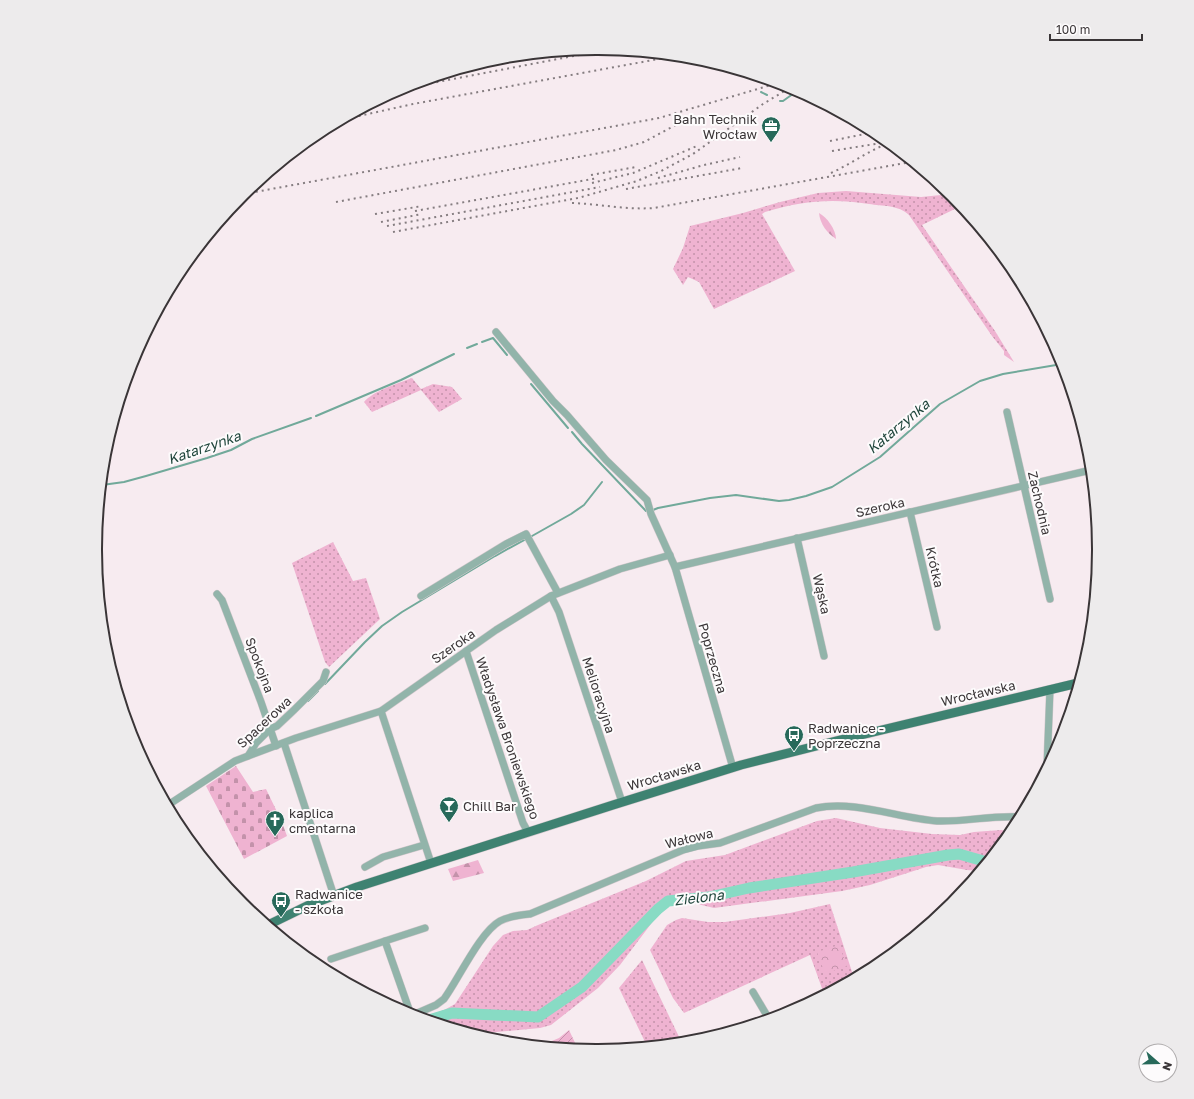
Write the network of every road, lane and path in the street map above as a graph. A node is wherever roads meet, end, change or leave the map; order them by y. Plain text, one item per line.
1 (496, 332) dead end
2 (1007, 412) dead end
3 (1085, 471) edge
4 (1024, 485) junction
5 (910, 512) junction
6 (797, 538) junction
7 (670, 555) junction
8 (675, 567) junction
9 (558, 593) junction
10 (217, 594) dead end
11 (421, 596) dead end
12 (551, 596) junction
13 (1050, 598) dead end
14 (937, 627) dead end
15 (466, 651) junction
16 (824, 656) dead end
17 (326, 672) dead end
18 (1073, 684) edge
19 (1050, 689) junction
20 (381, 711) junction
21 (270, 729) junction
22 (284, 743) junction
23 (276, 746) junction
24 (1048, 752) edge
25 (248, 756) junction
26 (733, 768) junction
27 (172, 802) edge
28 (622, 802) junction
29 (1013, 816) edge
30 (528, 832) junction
31 (424, 845) junction
32 (431, 864) junction
33 (365, 867) dead end
34 (334, 896) junction
35 (273, 923) edge
36 (425, 928) dead end
37 (385, 941) junction
38 (331, 959) dead end
39 (753, 992) dead end
40 (410, 1007) edge
41 (421, 1011) edge
42 (766, 1014) edge

1 - 7 street, Poprzeczna
2 - 4 street, Zachodnia
3 - 4 street, Szeroka
4 - 5 street, Szeroka
4 - 13 street, Zachodnia
5 - 6 street, Szeroka
5 - 14 street, Krótka
6 - 8 street, Szeroka
6 - 16 street, Wąska
7 - 8 street, Poprzeczna
7 - 9 street, Szeroka
8 - 26 street, Poprzeczna
9 - 11 street
9 - 12 street, Szeroka
10 - 21 street, Spokojna
12 - 15 street, Szeroka
12 - 28 street, Melioracyjna
15 - 20 street, Szeroka
15 - 30 street, Władysława Broniewskiego
17 - 21 street, Spacerowa
18 - 19 main road, Wrocławska
19 - 24 street
19 - 26 main road, Wrocławska
20 - 22 street, Szeroka
20 - 31 street
21 - 23 street, Spokojna
21 - 25 street, Spacerowa
22 - 23 street, Szeroka
22 - 34 street
23 - 25 street, Szeroka
25 - 27 street, Spacerowa
26 - 28 main road, Wrocławska
28 - 30 main road, Wrocławska
29 - 41 street, Wałowa
30 - 32 main road, Wrocławska
31 - 32 street
31 - 33 street
32 - 34 main road, Wrocławska
34 - 35 main road, Wrocławska
36 - 37 street
37 - 38 street
37 - 40 street
39 - 42 street

